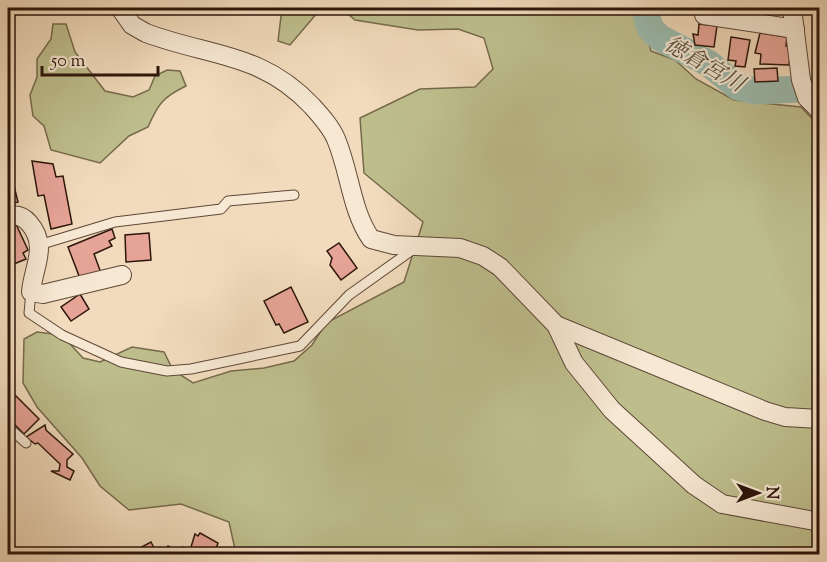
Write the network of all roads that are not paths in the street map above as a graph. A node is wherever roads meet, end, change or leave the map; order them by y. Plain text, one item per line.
1 (120, 8) edge
2 (792, 8) edge
3 (704, 15) dead end
4 (795, 29) junction
5 (819, 111) edge
6 (294, 195) dead end
7 (8, 216) edge
8 (39, 245) junction
9 (420, 245) junction
10 (122, 275) dead end
11 (31, 292) junction
12 (556, 325) junction
13 (819, 419) edge
14 (8, 427) edge
15 (26, 442) dead end
16 (819, 522) edge

1 - 9 street
2 - 4 street
3 - 4 street
4 - 5 street
6 - 8 lane
7 - 8 street
8 - 11 street
9 - 11 lane
9 - 12 street
10 - 11 street
12 - 13 street
12 - 16 street
14 - 15 lane

